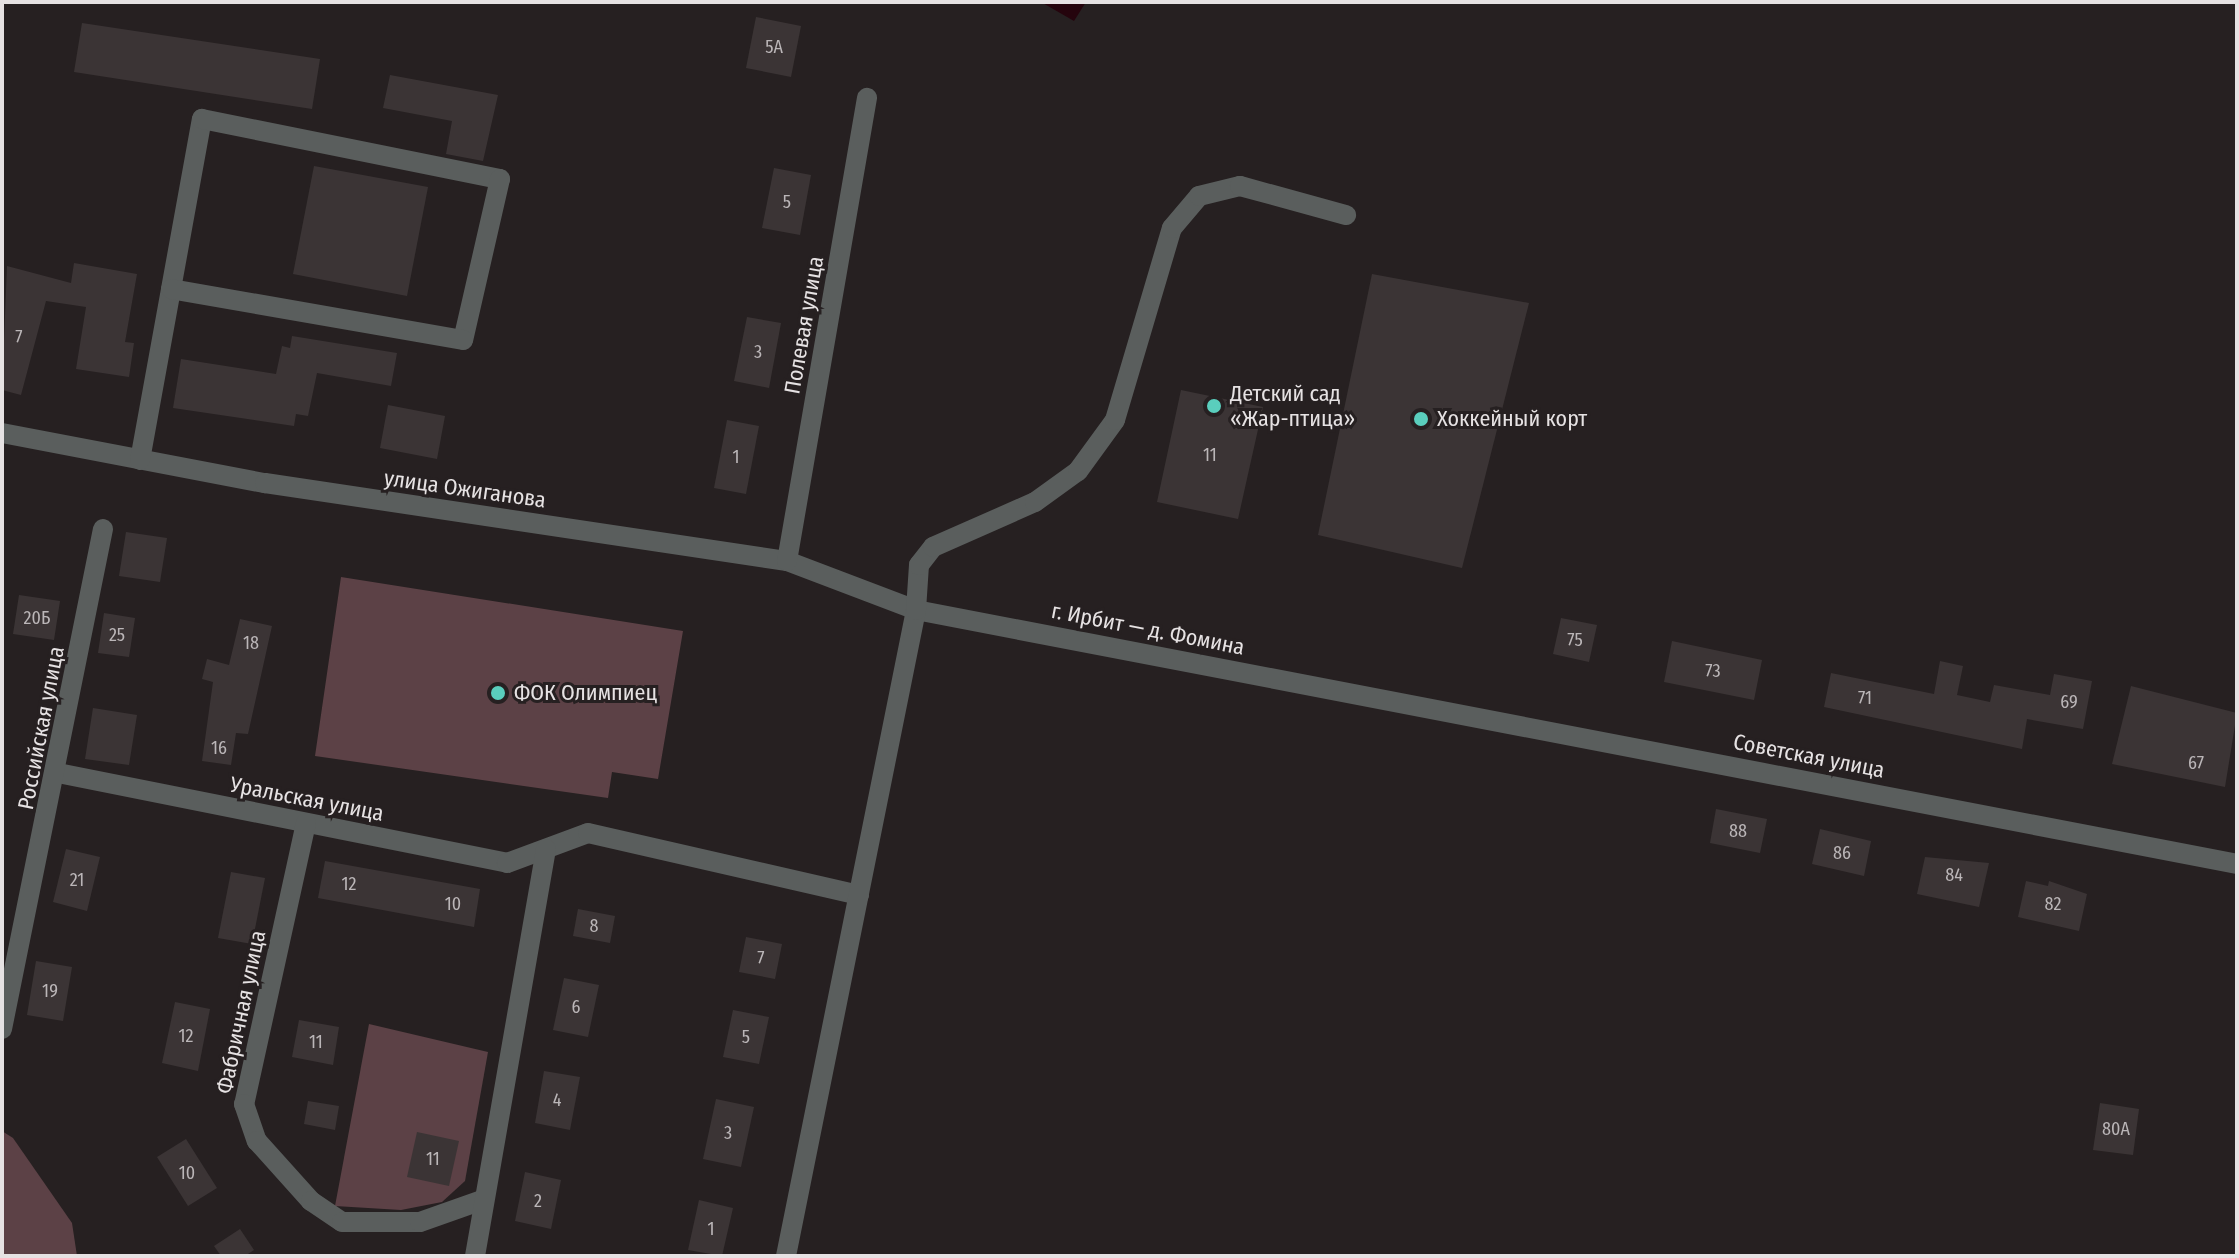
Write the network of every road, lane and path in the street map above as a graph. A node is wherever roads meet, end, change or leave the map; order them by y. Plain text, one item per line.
1 (867, 98) dead end
2 (1346, 215) dead end
3 (171, 289) junction
4 (2, 433) edge
5 (140, 460) junction
6 (103, 529) dead end
7 (787, 561) junction
8 (916, 610) junction
9 (1372, 695) joint
10 (58, 773) junction
11 (306, 823) junction
12 (546, 849) junction
13 (2237, 864) edge
14 (859, 895) junction
15 (2, 1029) edge
16 (482, 1200) junction
17 (475, 1256) edge
18 (786, 1256) edge

1 - 7 street, Полевая улица
2 - 8 street
3 - 3 street
3 - 5 street
4 - 5 street, улица Ожиганова
5 - 7 street, улица Ожиганова
6 - 10 street, Российская улица
7 - 8 street, улица Ожиганова
8 - 9 street, г. Ирбит — д. Фомина
8 - 14 street
9 - 13 street, Советская улица
10 - 11 street, Уральская улица
10 - 15 street, Российская улица
11 - 12 street, Уральская улица
11 - 16 street, Фабричная улица
12 - 14 street, Уральская улица
12 - 16 street
14 - 18 street
16 - 17 street

